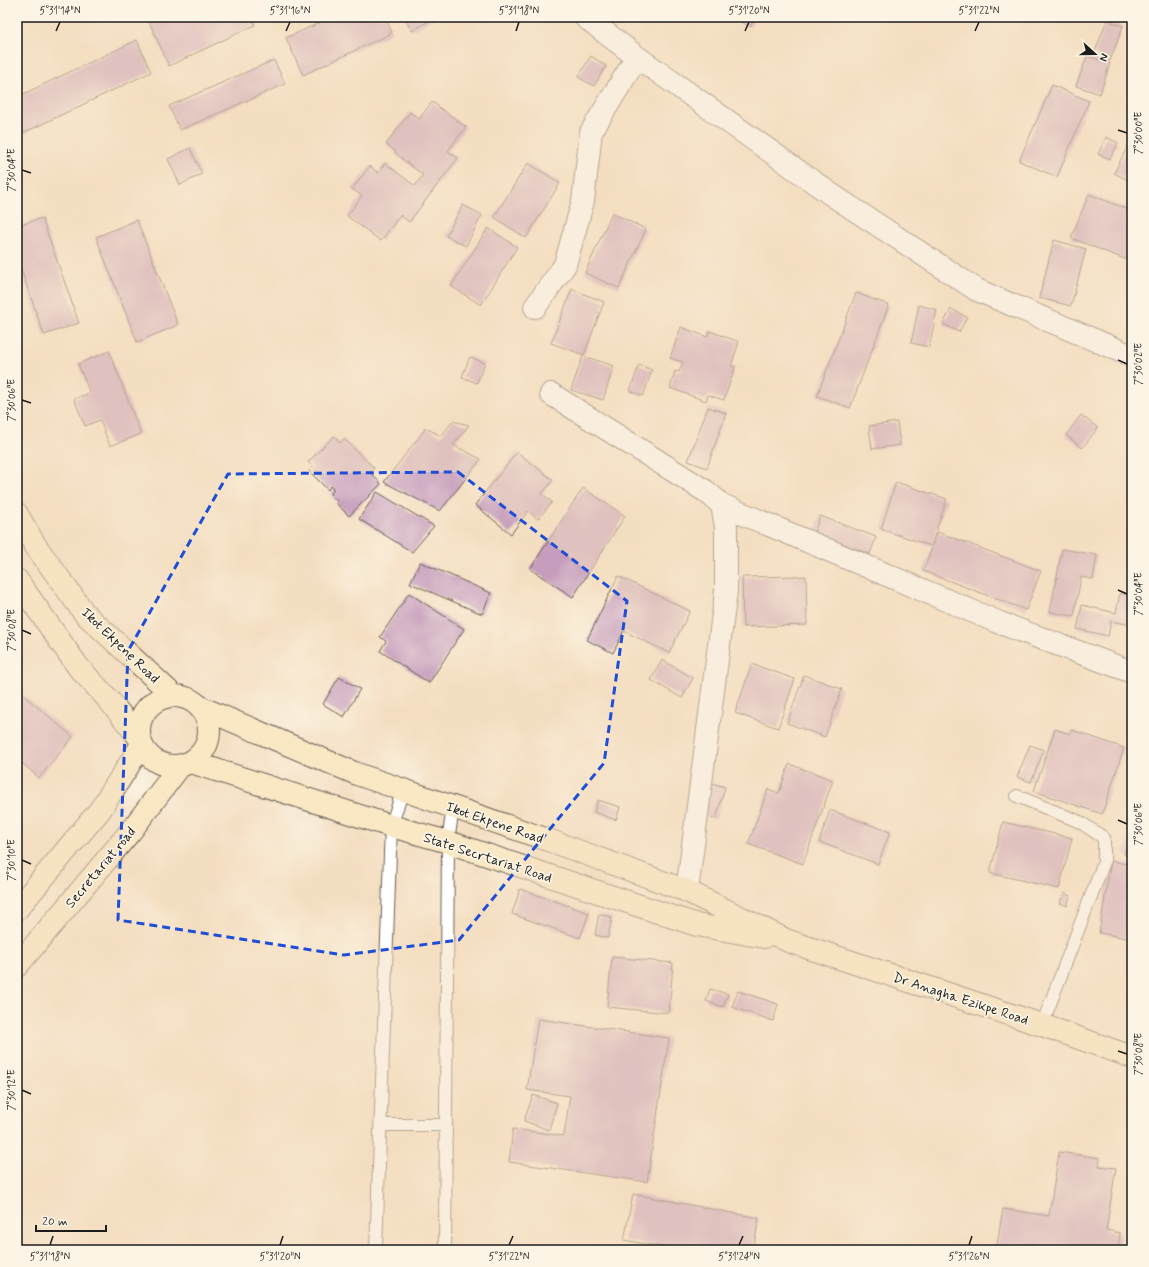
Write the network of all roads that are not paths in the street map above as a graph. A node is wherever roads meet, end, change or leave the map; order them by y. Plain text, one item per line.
1 (585, 17) edge
2 (637, 57) junction
3 (535, 307) dead end
4 (1132, 356) edge
5 (551, 394) dead end
6 (722, 505) junction
7 (17, 514) edge
8 (17, 580) edge
9 (1132, 672) edge
10 (173, 695) junction
11 (200, 707) junction
12 (140, 741) junction
13 (185, 764) junction
14 (403, 790) junction
15 (1017, 796) dead end
16 (453, 807) junction
17 (391, 826) junction
18 (448, 842) junction
19 (687, 891) junction
20 (17, 909) edge
21 (788, 941) junction
22 (17, 966) edge
23 (1042, 1025) junction
24 (1132, 1058) edge
25 (380, 1125) junction
26 (446, 1125) junction
27 (376, 1250) edge
28 (445, 1250) edge

1 - 2 street
2 - 3 street
2 - 4 street
5 - 6 street
6 - 9 street
6 - 19 street
7 - 10 street, Ikot Ekpene Road
8 - 12 street
10 - 11 street
10 - 12 street
11 - 13 street
11 - 14 street, Ikot Ekpene Road
12 - 13 street
12 - 20 street
13 - 17 street, State Secrtariat Road
13 - 22 street, Secretariat road
14 - 16 street, Ikot Ekpene Road
14 - 17 lane
15 - 23 lane
16 - 18 lane
16 - 19 street, Ikot Ekpene Road
17 - 18 street, State Secrtariat Road
17 - 25 lane
18 - 21 street, State Secrtariat Road
18 - 26 lane
19 - 21 street, Ikot Ekpene Road
21 - 23 street, Dr Anagha Ezikpe Road
23 - 24 street, Dr Anagha Ezikpe Road
25 - 26 lane
25 - 27 lane
26 - 28 lane

